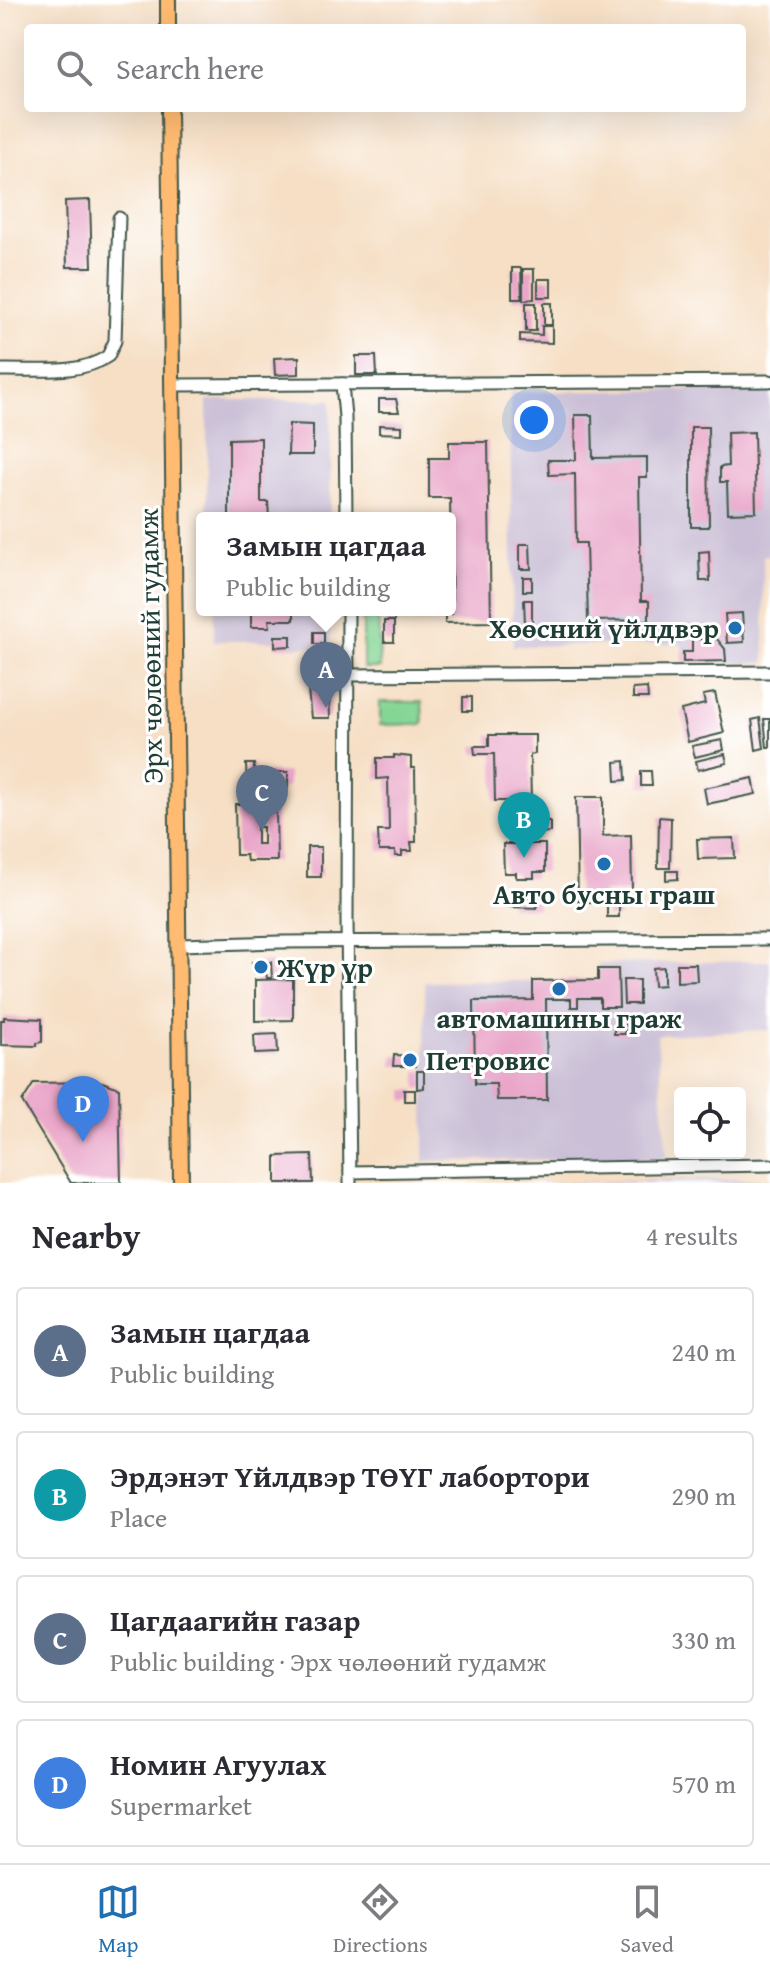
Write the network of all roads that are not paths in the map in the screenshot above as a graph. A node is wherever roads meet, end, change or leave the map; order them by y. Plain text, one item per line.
1 (168, 0) edge
2 (168, 24) edge
3 (169, 112) edge
4 (119, 218) dead end
5 (0, 370) edge
6 (770, 381) edge
7 (342, 384) junction
8 (173, 385) junction
9 (346, 512) edge
10 (348, 616) edge
11 (770, 672) edge
12 (349, 675) junction
13 (770, 939) edge
14 (347, 942) junction
15 (179, 945) junction
16 (770, 1165) edge
17 (350, 1177) edge
18 (181, 1183) edge

1 - 2 main road
3 - 8 main road, Эрх чөлөөний гудамж
4 - 5 street
6 - 7 street
7 - 8 street
7 - 9 street
8 - 15 main road, Эрх чөлөөний гудамж
10 - 12 street
11 - 12 street
12 - 14 street
13 - 14 street
14 - 15 street
14 - 17 street
15 - 18 main road, Эрх чөлөөний гудамж
16 - 17 street

